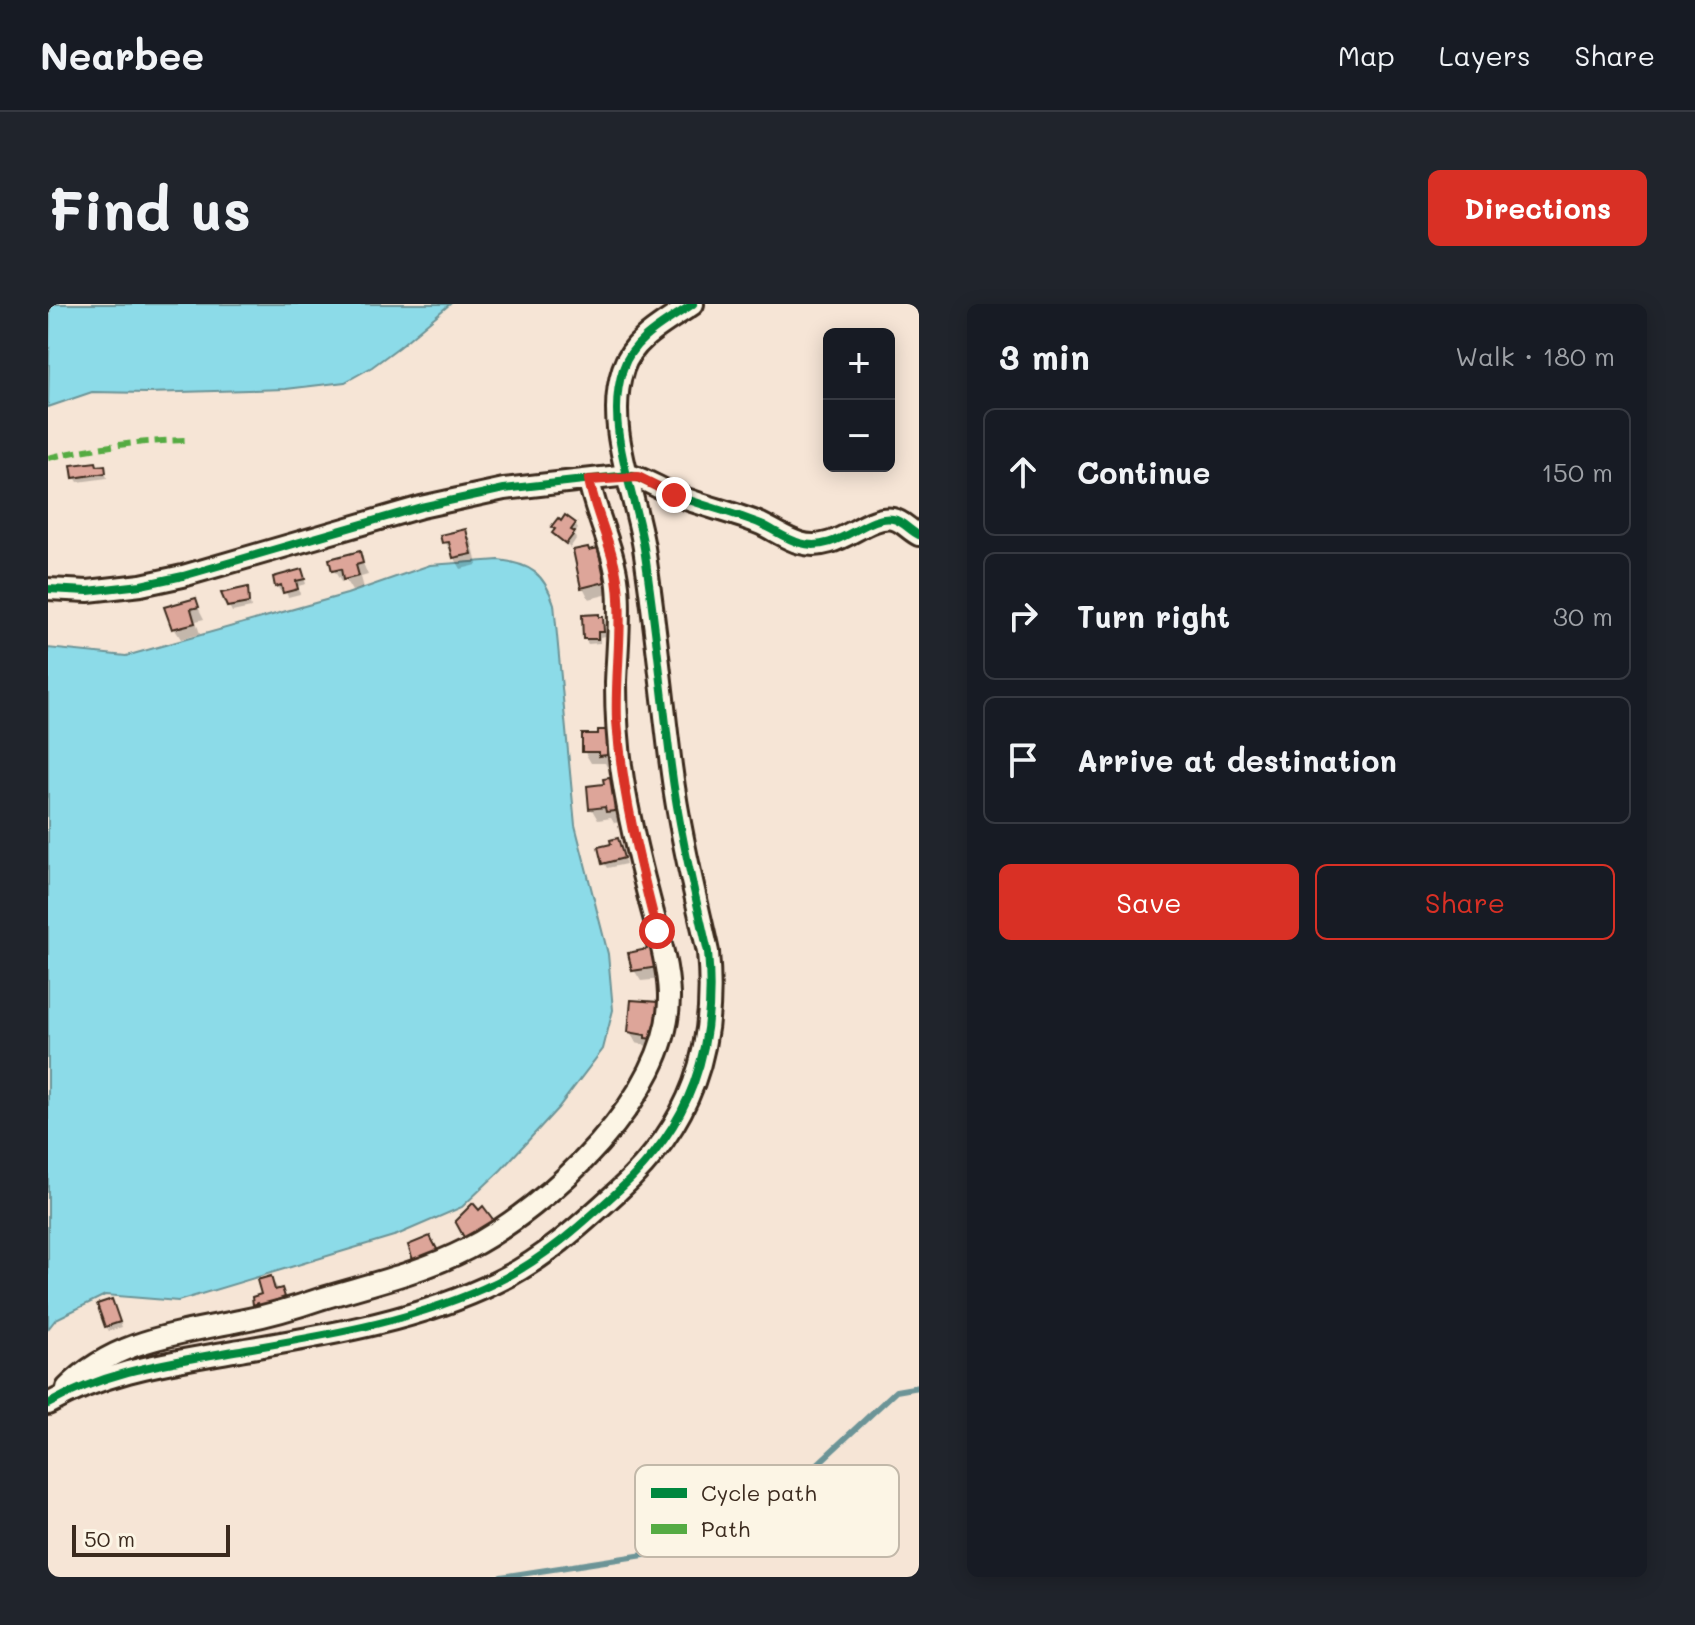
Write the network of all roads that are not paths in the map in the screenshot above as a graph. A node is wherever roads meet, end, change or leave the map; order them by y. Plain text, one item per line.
1 (693, 304) edge
2 (628, 475) junction
3 (589, 480) junction
4 (919, 535) edge
5 (48, 589) edge
6 (52, 1402) edge

1 - 2 street
2 - 3 street
2 - 4 street
2 - 6 street
3 - 5 street
3 - 6 street

